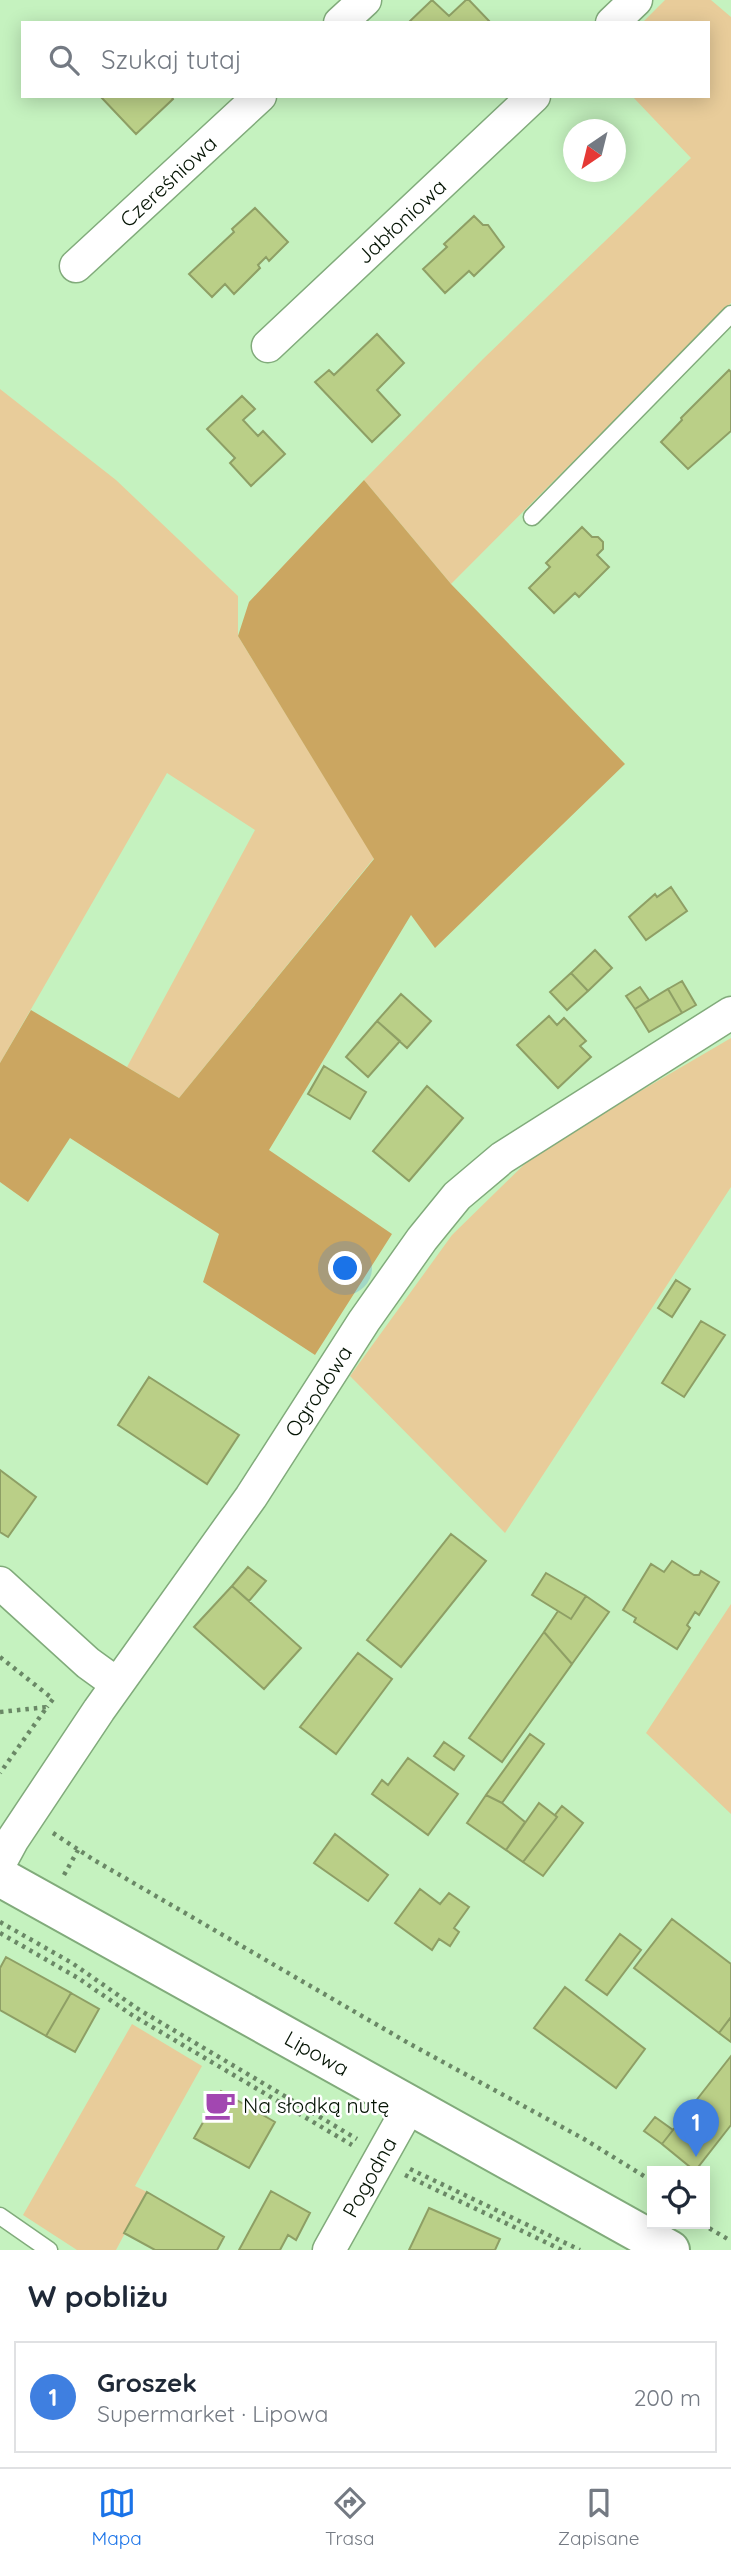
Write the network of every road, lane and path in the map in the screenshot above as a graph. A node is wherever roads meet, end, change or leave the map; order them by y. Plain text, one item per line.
1 (365, 0) edge
2 (636, 0) edge
3 (342, 21) edge
4 (614, 21) edge
5 (258, 98) edge
6 (532, 98) edge
7 (76, 266) dead end
8 (731, 314) edge
9 (268, 346) dead end
10 (532, 517) dead end
11 (731, 1013) edge
12 (0, 1583) edge
13 (0, 1657) edge
14 (117, 1684) junction
15 (47, 1707) junction
16 (0, 1712) edge
17 (0, 1773) edge
18 (28, 1816) junction
19 (0, 1863) edge
20 (0, 1877) edge
21 (0, 1922) edge
22 (0, 1933) edge
23 (410, 2105) junction
24 (380, 2155) junction
25 (647, 2178) edge
26 (0, 2216) edge
27 (710, 2229) edge
28 (731, 2241) edge
29 (657, 2247) edge
30 (49, 2250) edge
31 (329, 2250) edge
32 (562, 2250) edge
33 (580, 2250) edge

1 - 3 street
2 - 4 street
5 - 7 street, Czereśniowa
6 - 9 street, Jabłoniowa
8 - 10 lane
11 - 14 street, Ogrodowa
12 - 14 street
13 - 15 path
14 - 18 street, Ogrodowa
15 - 16 path
15 - 17 path
18 - 19 street, Ogrodowa
18 - 25 path
20 - 23 street, Lipowa
21 - 24 path
22 - 24 path
23 - 24 street, Pogodna
23 - 29 street, Lipowa
24 - 31 street, Pogodna
24 - 32 path
24 - 33 path
26 - 30 lane
27 - 28 path

